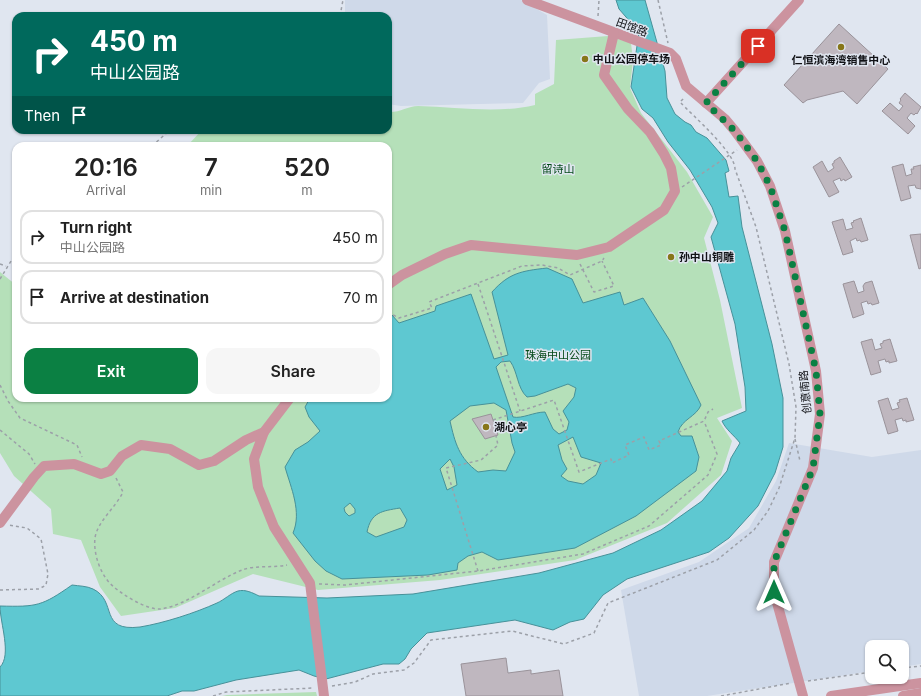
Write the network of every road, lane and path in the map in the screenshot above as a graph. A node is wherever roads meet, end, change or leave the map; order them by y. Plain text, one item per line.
1 (343, 0) edge
2 (527, 0) edge
3 (599, 0) edge
4 (658, 0) edge
5 (799, 0) edge
6 (341, 12) edge
7 (596, 26) junction
8 (614, 33) junction
9 (670, 53) junction
10 (691, 90) junction
11 (706, 103) junction
12 (166, 134) edge
13 (156, 142) edge
14 (730, 155) junction
15 (675, 191) junction
16 (609, 248) junction
17 (577, 255) junction
18 (12, 258) edge
19 (602, 262) junction
20 (0, 264) edge
21 (6, 266) junction
22 (582, 270) junction
23 (0, 278) edge
24 (392, 282) edge
25 (478, 284) junction
26 (392, 314) edge
27 (0, 385) edge
28 (287, 402) edge
29 (713, 409) dead end
30 (520, 411) junction
31 (493, 420) dead end
32 (704, 421) junction
33 (0, 430) edge
34 (264, 432) junction
35 (496, 436) dead end
36 (795, 438) junction
37 (800, 461) dead end
38 (81, 467) junction
39 (40, 470) junction
40 (110, 471) junction
41 (1, 522) edge
42 (296, 562) junction
43 (478, 571) junction
44 (310, 584) junction
45 (0, 590) edge
46 (921, 666) edge
47 (909, 667) edge
48 (921, 683) edge
49 (323, 692) edge
50 (921, 693) edge
51 (213, 696) edge
52 (803, 696) edge
53 (830, 696) edge
54 (903, 696) edge

1 - 6 path
2 - 7 street, 田馆路
3 - 7 path
4 - 9 path
5 - 11 street
7 - 8 street, 田馆路
8 - 9 street, 田馆路
8 - 15 street
9 - 10 street
10 - 11 street
10 - 14 path
11 - 52 street, 创意南路
12 - 13 path
14 - 15 path
14 - 36 path
15 - 16 street
16 - 17 street
16 - 19 path
17 - 22 path
17 - 24 street
18 - 21 path
19 - 22 path
19 - 22 path
20 - 21 path
21 - 23 path
22 - 25 path
25 - 26 path
25 - 30 path
27 - 38 path
28 - 34 street
29 - 32 path
30 - 31 path
30 - 32 path
32 - 43 path
33 - 39 path
34 - 40 street
34 - 42 street
35 - 43 path
36 - 37 path
36 - 49 path
38 - 39 street
38 - 40 street
39 - 41 street
40 - 42 path
41 - 45 path
42 - 44 street
43 - 44 path
44 - 49 street
46 - 47 path
48 - 53 street
49 - 51 path
50 - 54 street

